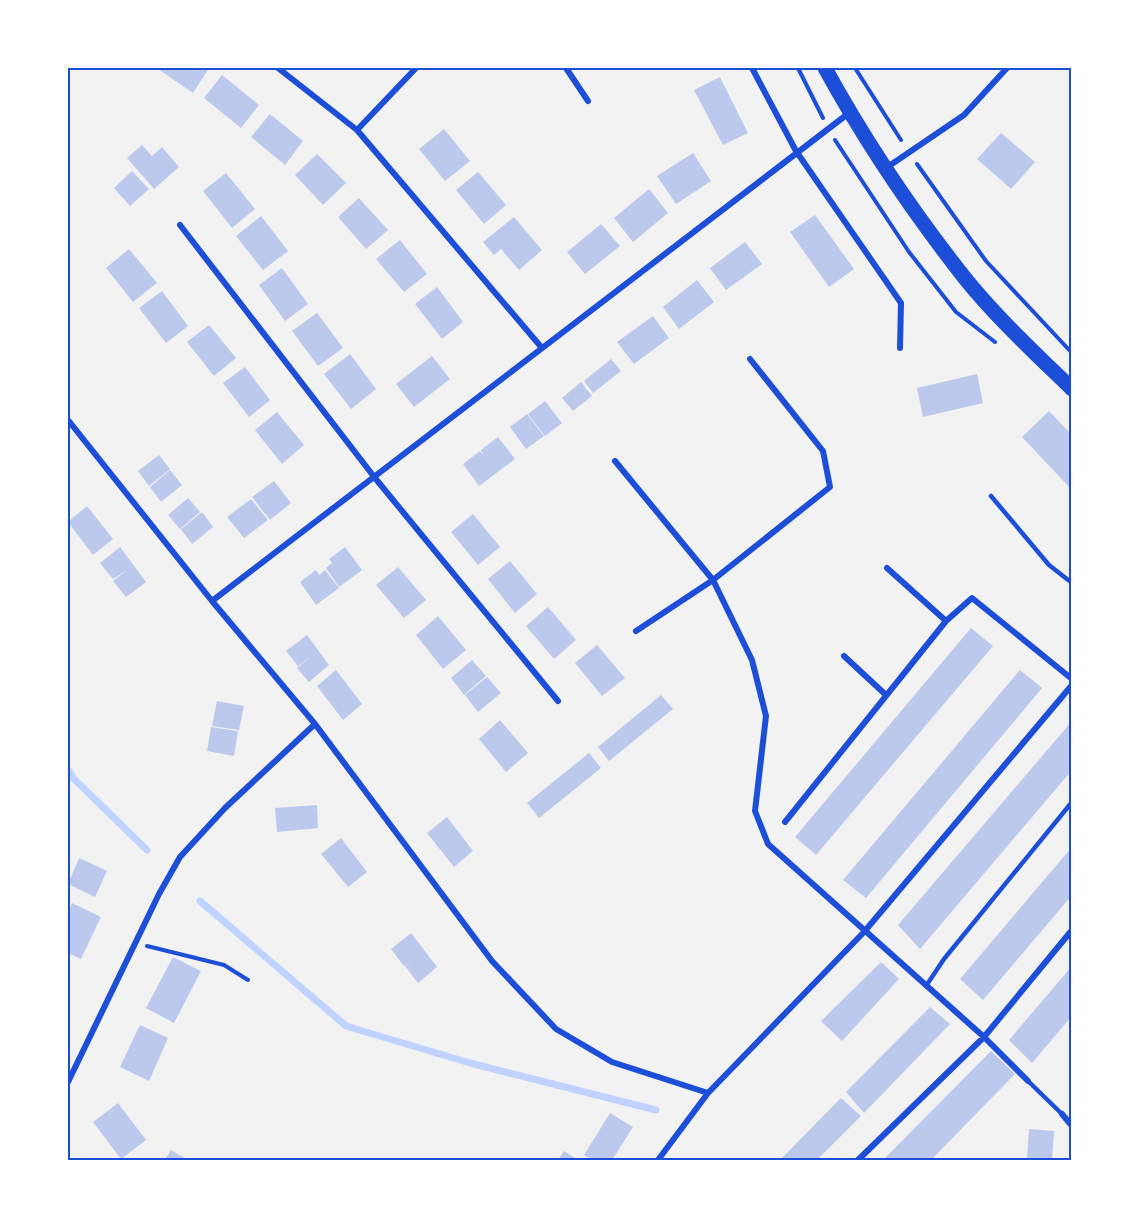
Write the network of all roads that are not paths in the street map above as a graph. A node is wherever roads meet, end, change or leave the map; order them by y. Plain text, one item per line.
1 (278, 68) edge
2 (416, 68) edge
3 (566, 68) edge
4 (752, 68) edge
5 (825, 68) edge
6 (1007, 68) edge
7 (588, 101) dead end
8 (849, 113) junction
9 (357, 130) junction
10 (796, 151) junction
11 (885, 169) junction
12 (180, 225) dead end
13 (542, 348) junction
14 (900, 348) dead end
15 (750, 359) dead end
16 (1067, 381) edge
17 (68, 420) edge
18 (615, 461) dead end
19 (375, 478) junction
20 (991, 496) dead end
21 (887, 568) dead end
22 (713, 580) junction
23 (1071, 583) edge
24 (212, 601) junction
25 (946, 621) junction
26 (636, 631) dead end
27 (844, 656) dead end
28 (1071, 679) edge
29 (1071, 686) edge
30 (886, 695) junction
31 (558, 700) dead end
32 (315, 724) junction
33 (1071, 802) edge
34 (785, 822) dead end
35 (1071, 930) edge
36 (864, 932) junction
37 (926, 986) junction
38 (984, 1037) junction
39 (1028, 1081) joint
40 (68, 1082) edge
41 (708, 1093) junction
42 (1062, 1114) joint
43 (1071, 1126) edge
44 (658, 1161) edge
45 (858, 1161) edge

1 - 9 street
2 - 9 street
3 - 7 street
4 - 10 street
5 - 8 main road
6 - 11 street
8 - 10 street
8 - 11 main road
9 - 13 street
10 - 13 street
10 - 14 street
11 - 16 main road
12 - 19 street
13 - 19 street
15 - 22 street
17 - 24 street
18 - 22 street
19 - 24 street
19 - 31 street
20 - 23 lane
21 - 25 street
22 - 26 street
22 - 36 street
24 - 32 street
25 - 28 street
25 - 30 street
27 - 30 street
29 - 36 street
30 - 34 street
32 - 40 street
32 - 41 street
33 - 37 lane
35 - 38 street
36 - 37 street
36 - 41 street
37 - 38 street
38 - 39 street
38 - 45 street
39 - 42 lane
41 - 44 street
42 - 43 street

